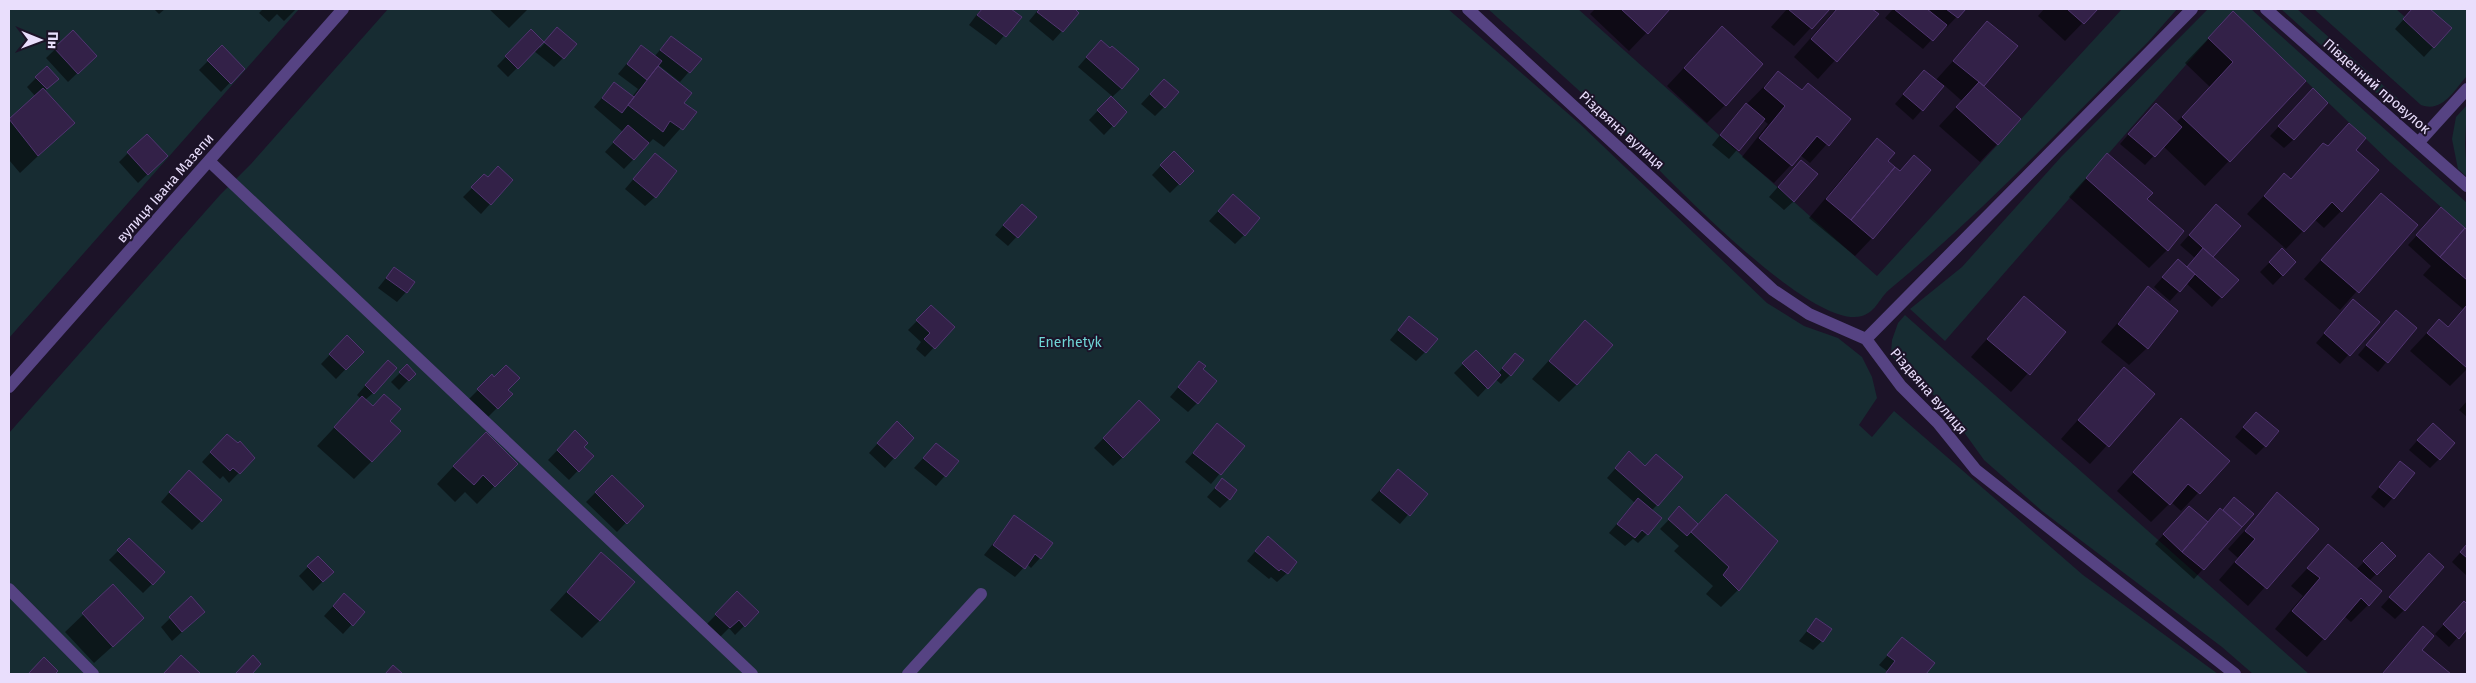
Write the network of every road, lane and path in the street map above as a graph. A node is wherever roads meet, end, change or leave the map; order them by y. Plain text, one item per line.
1 (343, 9) edge
2 (1468, 9) edge
3 (2192, 9) edge
4 (2266, 9) edge
5 (2467, 89) edge
6 (2419, 142) junction
7 (209, 160) junction
8 (2467, 186) edge
9 (1866, 339) junction
10 (9, 387) edge
11 (9, 589) edge
12 (981, 594) dead end
13 (93, 674) edge
14 (752, 674) edge
15 (908, 674) edge
16 (2235, 674) edge

1 - 7 street, вулиця Івана Мазепи
2 - 9 street, Різдвяна вулиця
3 - 9 street
4 - 6 street, Південний провулок
5 - 6 street
6 - 8 street, Південний провулок
7 - 10 street, вулиця Івана Мазепи
7 - 14 street
9 - 16 street, Різдвяна вулиця
11 - 13 street
12 - 15 street

